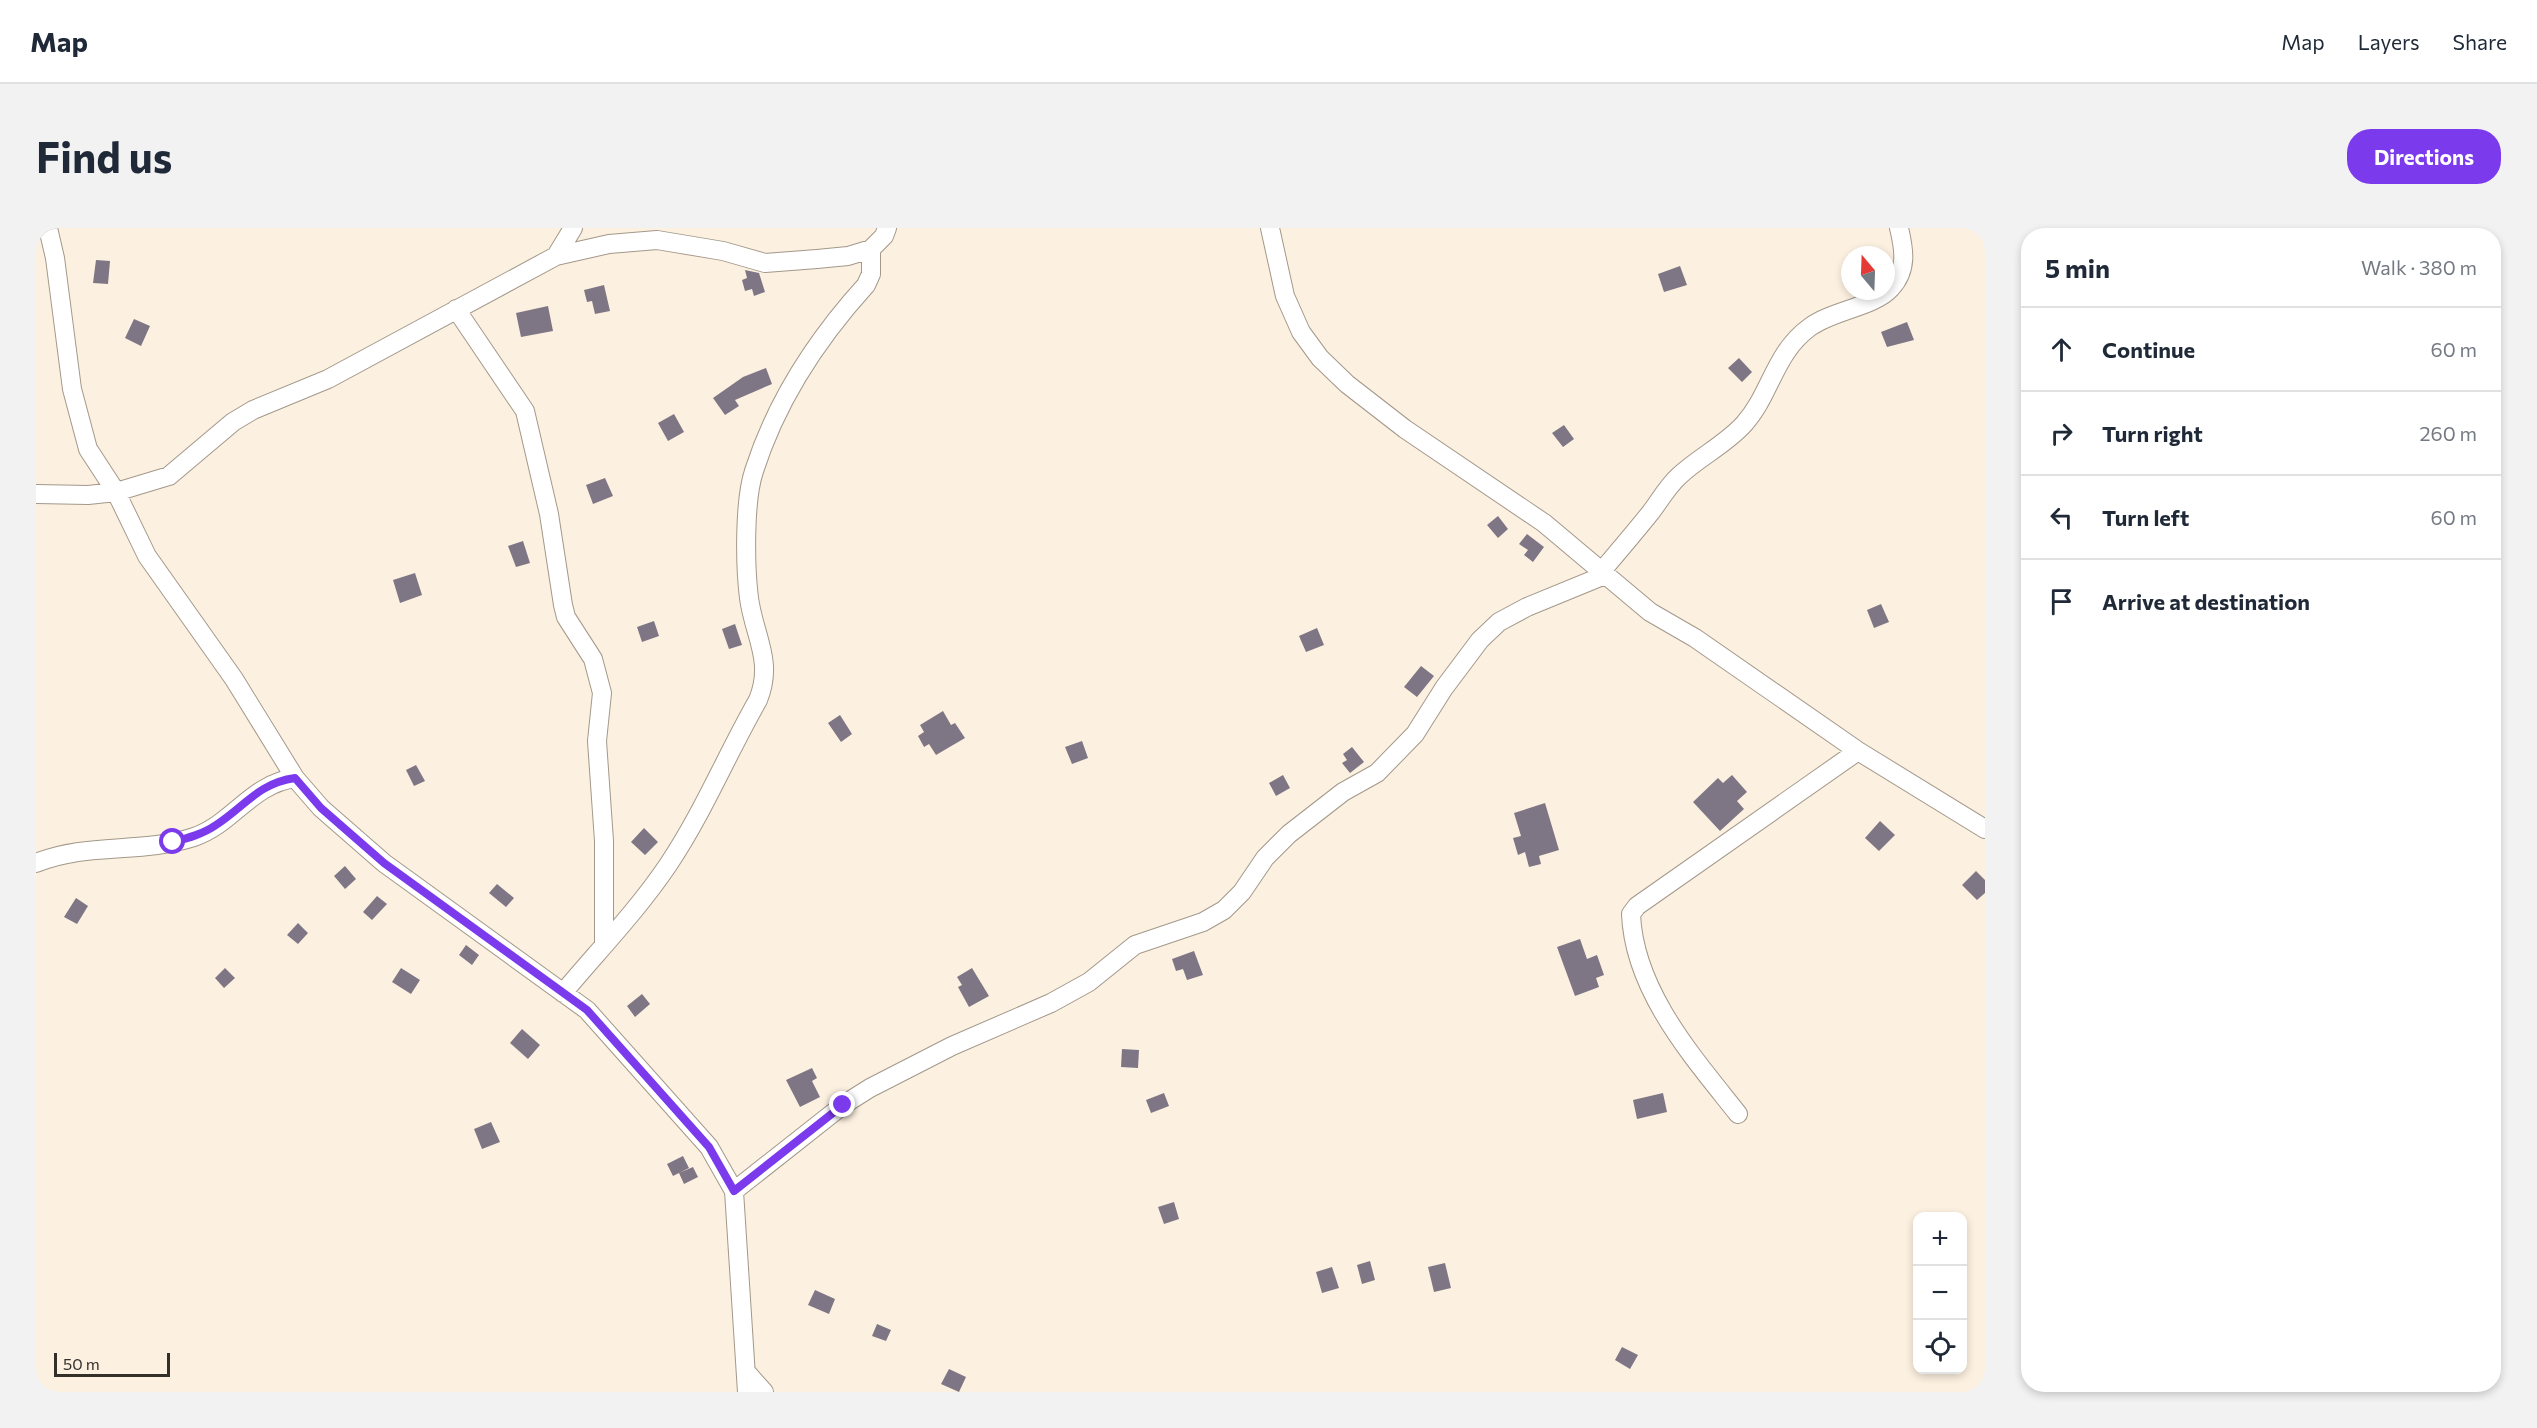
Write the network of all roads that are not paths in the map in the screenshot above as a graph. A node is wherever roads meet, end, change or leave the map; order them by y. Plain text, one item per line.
1 (48, 228) edge
2 (573, 228) edge
3 (886, 228) edge
4 (1270, 228) edge
5 (1899, 228) edge
6 (653, 234) edge
7 (871, 249) junction
8 (556, 256) junction
9 (456, 309) junction
10 (116, 492) junction
11 (36, 494) edge
12 (1603, 574) junction
13 (1858, 751) junction
14 (295, 778) junction
15 (1985, 829) edge
16 (36, 862) edge
17 (604, 945) junction
18 (562, 993) junction
19 (1738, 1114) dead end
20 (734, 1191) junction
21 (747, 1383) edge
22 (764, 1392) edge

1 - 10 street
2 - 8 street
3 - 7 street
4 - 12 street
5 - 12 street
6 - 7 street
6 - 8 street
7 - 17 street
8 - 9 street
9 - 10 street
9 - 17 street
10 - 11 street
10 - 14 street
12 - 13 street
12 - 20 street
13 - 15 street
13 - 19 street
14 - 16 street
14 - 18 street
17 - 18 street
18 - 20 street
20 - 21 street
21 - 22 street

